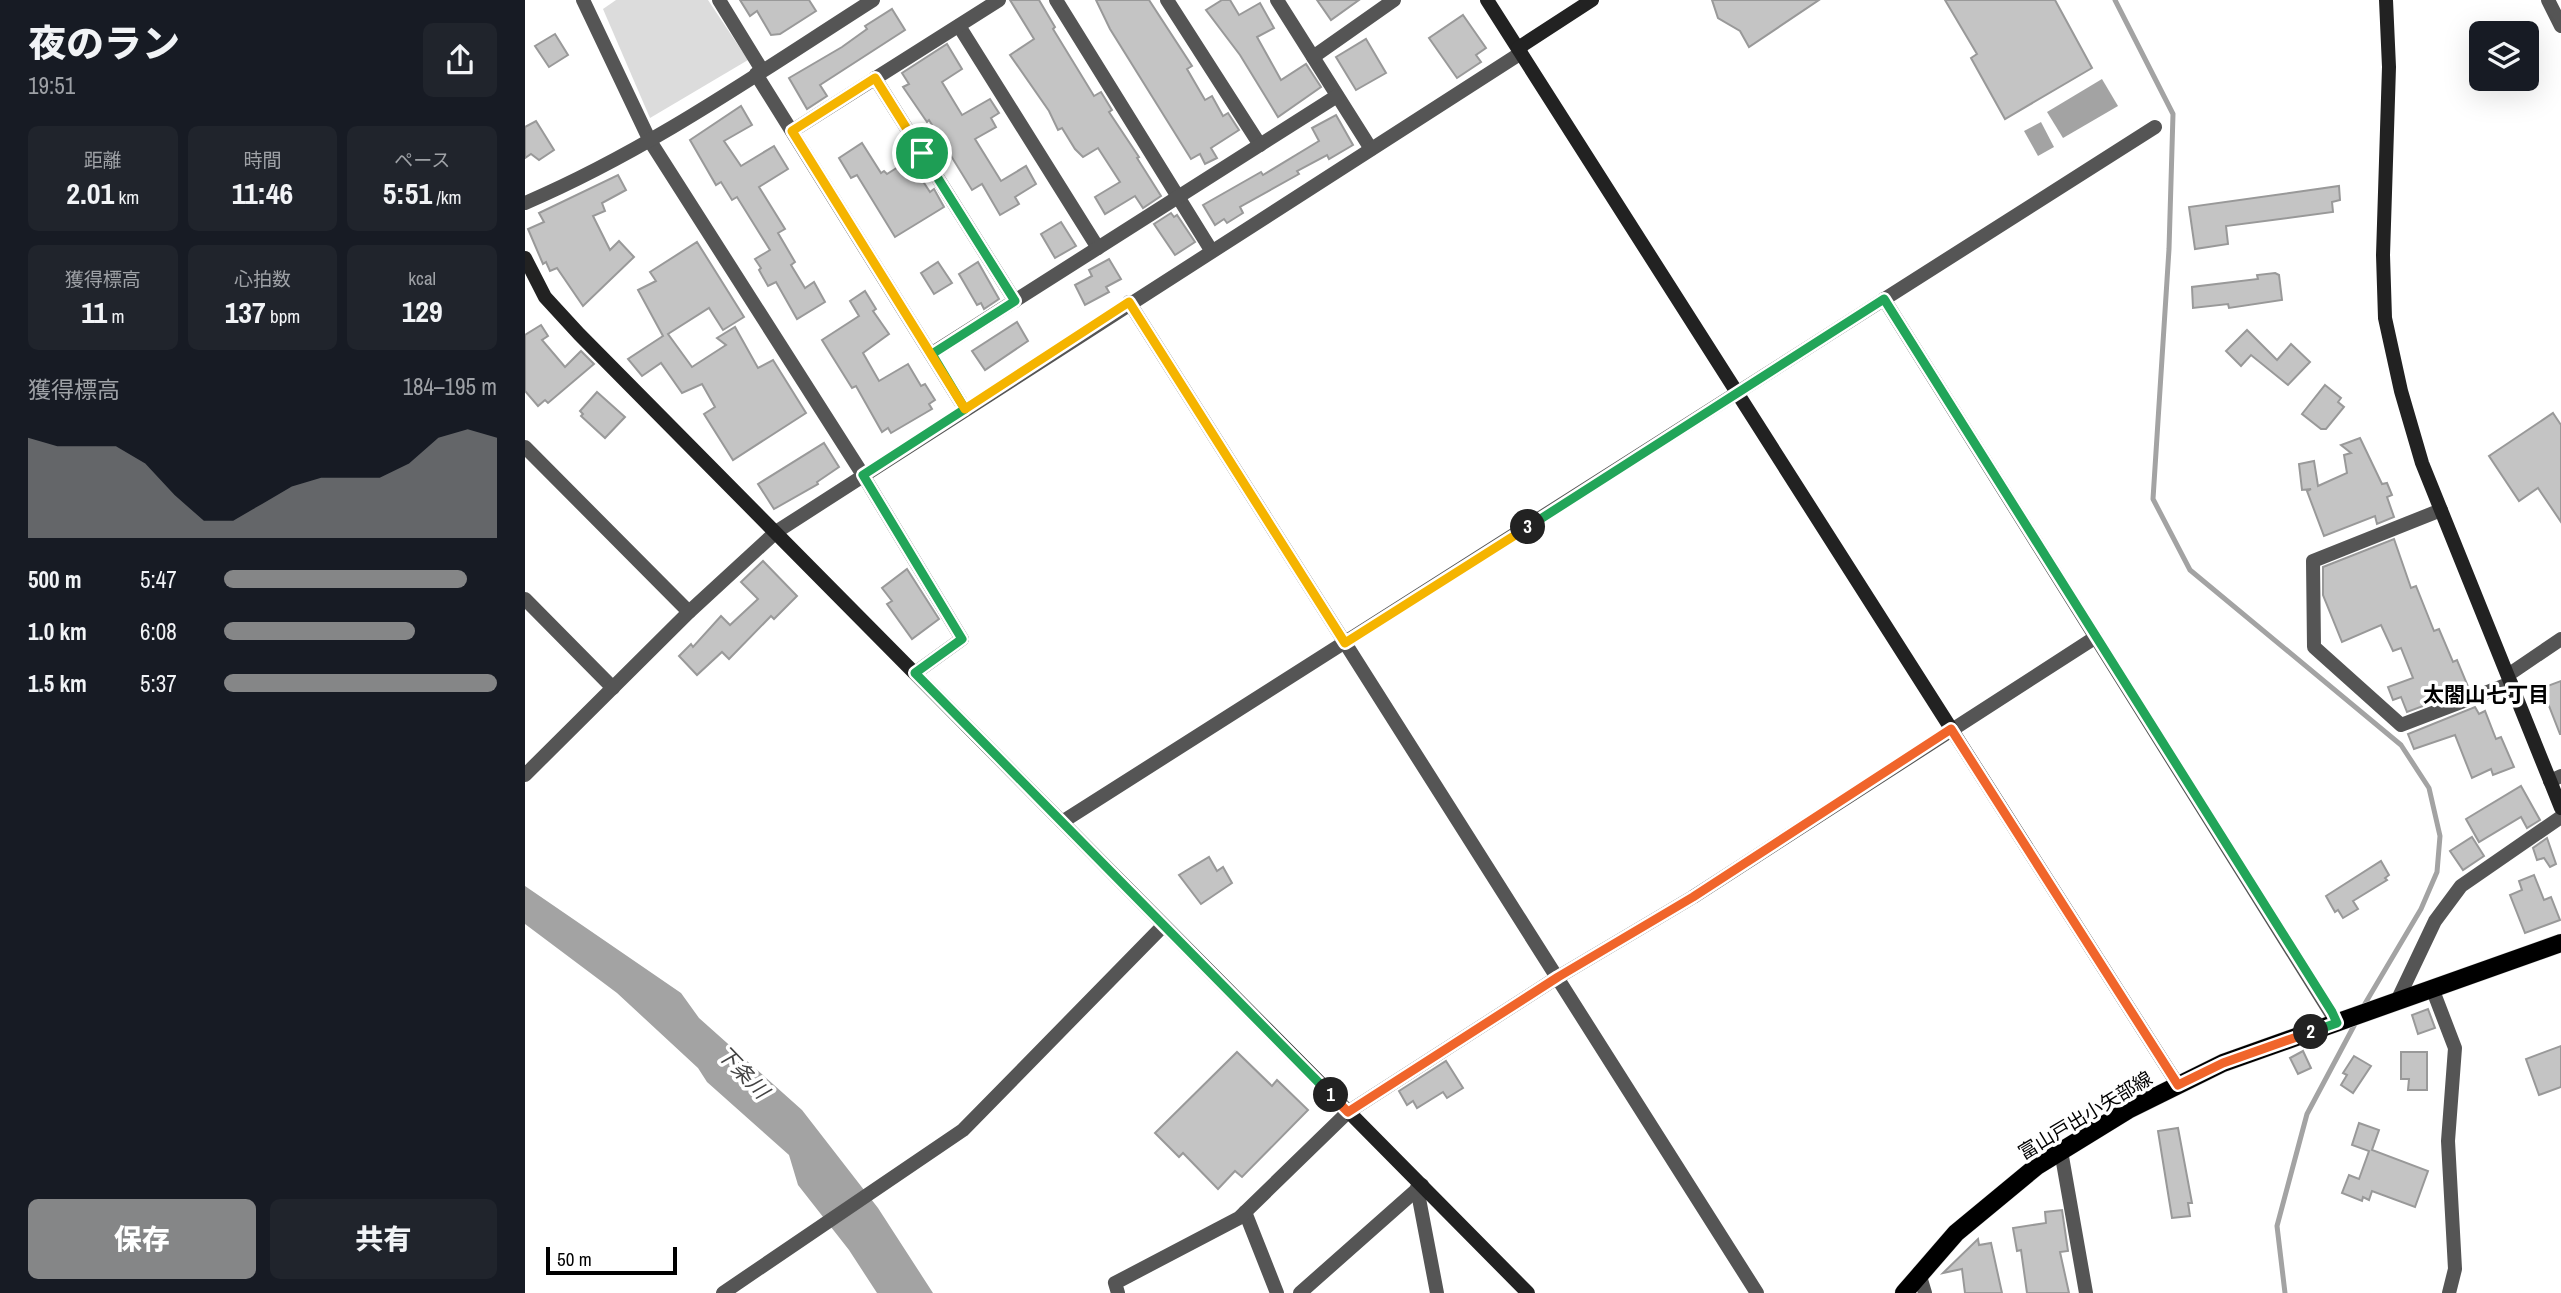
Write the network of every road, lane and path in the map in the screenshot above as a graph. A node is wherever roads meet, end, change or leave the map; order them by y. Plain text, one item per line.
1 (583, 0) edge
2 (719, 0) edge
3 (873, 0) edge
4 (999, 0) edge
5 (1056, 0) edge
6 (1167, 0) edge
7 (1277, 0) edge
8 (1394, 0) edge
9 (1487, 0) edge
10 (1592, 0) edge
11 (2386, 0) edge
12 (2548, 0) edge
13 (851, 6) edge
14 (959, 26) junction
15 (2561, 26) edge
16 (1519, 50) junction
17 (1313, 57) junction
18 (759, 72) junction
19 (875, 78) junction
20 (1338, 96) junction
21 (2155, 127) dead end
22 (792, 131) junction
23 (650, 141) junction
24 (1259, 145) junction
25 (1371, 149) junction
26 (1179, 197) junction
27 (525, 203) edge
28 (1098, 248) junction
29 (1211, 250) junction
30 (525, 258) edge
31 (1884, 299) junction
32 (1015, 301) junction
33 (1129, 302) junction
34 (932, 354) junction
35 (1736, 395) junction
36 (965, 409) junction
37 (525, 447) edge
38 (863, 475) junction
39 (2441, 510) junction
40 (776, 532) junction
41 (525, 598) edge
42 (689, 612) junction
43 (2096, 637) junction
44 (2561, 639) edge
45 (1345, 643) junction
46 (915, 673) junction
47 (2509, 679) junction
48 (613, 688) junction
49 (1951, 729) junction
50 (525, 775) edge
51 (2556, 778) edge
52 (2561, 808) edge
53 (2561, 817) edge
54 (1062, 822) junction
55 (1163, 926) junction
56 (2561, 943) edge
57 (1558, 977) junction
58 (2432, 988) junction
59 (2393, 1003) junction
60 (2340, 1022) junction
61 (2178, 1085) junction
62 (1348, 1112) junction
63 (2061, 1151) junction
64 (1420, 1186) junction
65 (1245, 1212) junction
66 (1919, 1273) junction
67 (723, 1293) edge
68 (1118, 1293) edge
69 (1277, 1293) edge
70 (1300, 1293) edge
71 (1437, 1293) edge
72 (1528, 1293) edge
73 (1758, 1293) edge
74 (1904, 1293) edge
75 (1925, 1293) edge
76 (2086, 1293) edge
77 (2449, 1293) edge

1 - 23 street
2 - 18 street
3 - 13 street
4 - 14 street
5 - 26 street
6 - 24 street
7 - 17 street
8 - 17 street
9 - 16 street
10 - 16 street
11 - 39 street
12 - 15 street
13 - 18 street
14 - 19 street
14 - 28 street
16 - 25 street
16 - 35 street
17 - 20 street
18 - 22 street
18 - 23 street
19 - 22 street
19 - 32 street
20 - 24 street
20 - 25 street
21 - 31 street
22 - 34 street
23 - 27 street
23 - 38 street
24 - 26 street
25 - 29 street
26 - 28 street
26 - 29 street
28 - 32 street
29 - 33 street
30 - 40 street
31 - 35 street
31 - 43 street
32 - 34 street
33 - 36 street
33 - 45 street
34 - 36 street
35 - 45 street
35 - 49 street
36 - 38 street
37 - 42 street
38 - 40 street
38 - 46 street
39 - 47 street
39 - 47 street
40 - 42 street
40 - 46 street
41 - 48 street
42 - 48 street
43 - 49 street
43 - 60 street
44 - 47 street
45 - 54 street
45 - 57 street
46 - 54 street
47 - 51 street
48 - 50 street
49 - 57 street
49 - 61 street
51 - 52 street
53 - 59 street
54 - 55 street
55 - 62 street
55 - 67 street
56 - 58 main road, 富山戸出小矢部線
57 - 62 street
57 - 73 street
58 - 59 main road, 富山戸出小矢部線
58 - 77 street
59 - 60 main road, 富山戸出小矢部線
60 - 61 main road, 富山戸出小矢部線
61 - 63 main road, 富山戸出小矢部線
62 - 64 street
62 - 65 street
63 - 66 main road, 富山戸出小矢部線
63 - 76 street
64 - 70 street
64 - 71 street
64 - 72 street
65 - 68 street
65 - 69 street
66 - 74 main road, 富山戸出小矢部線
66 - 75 street

